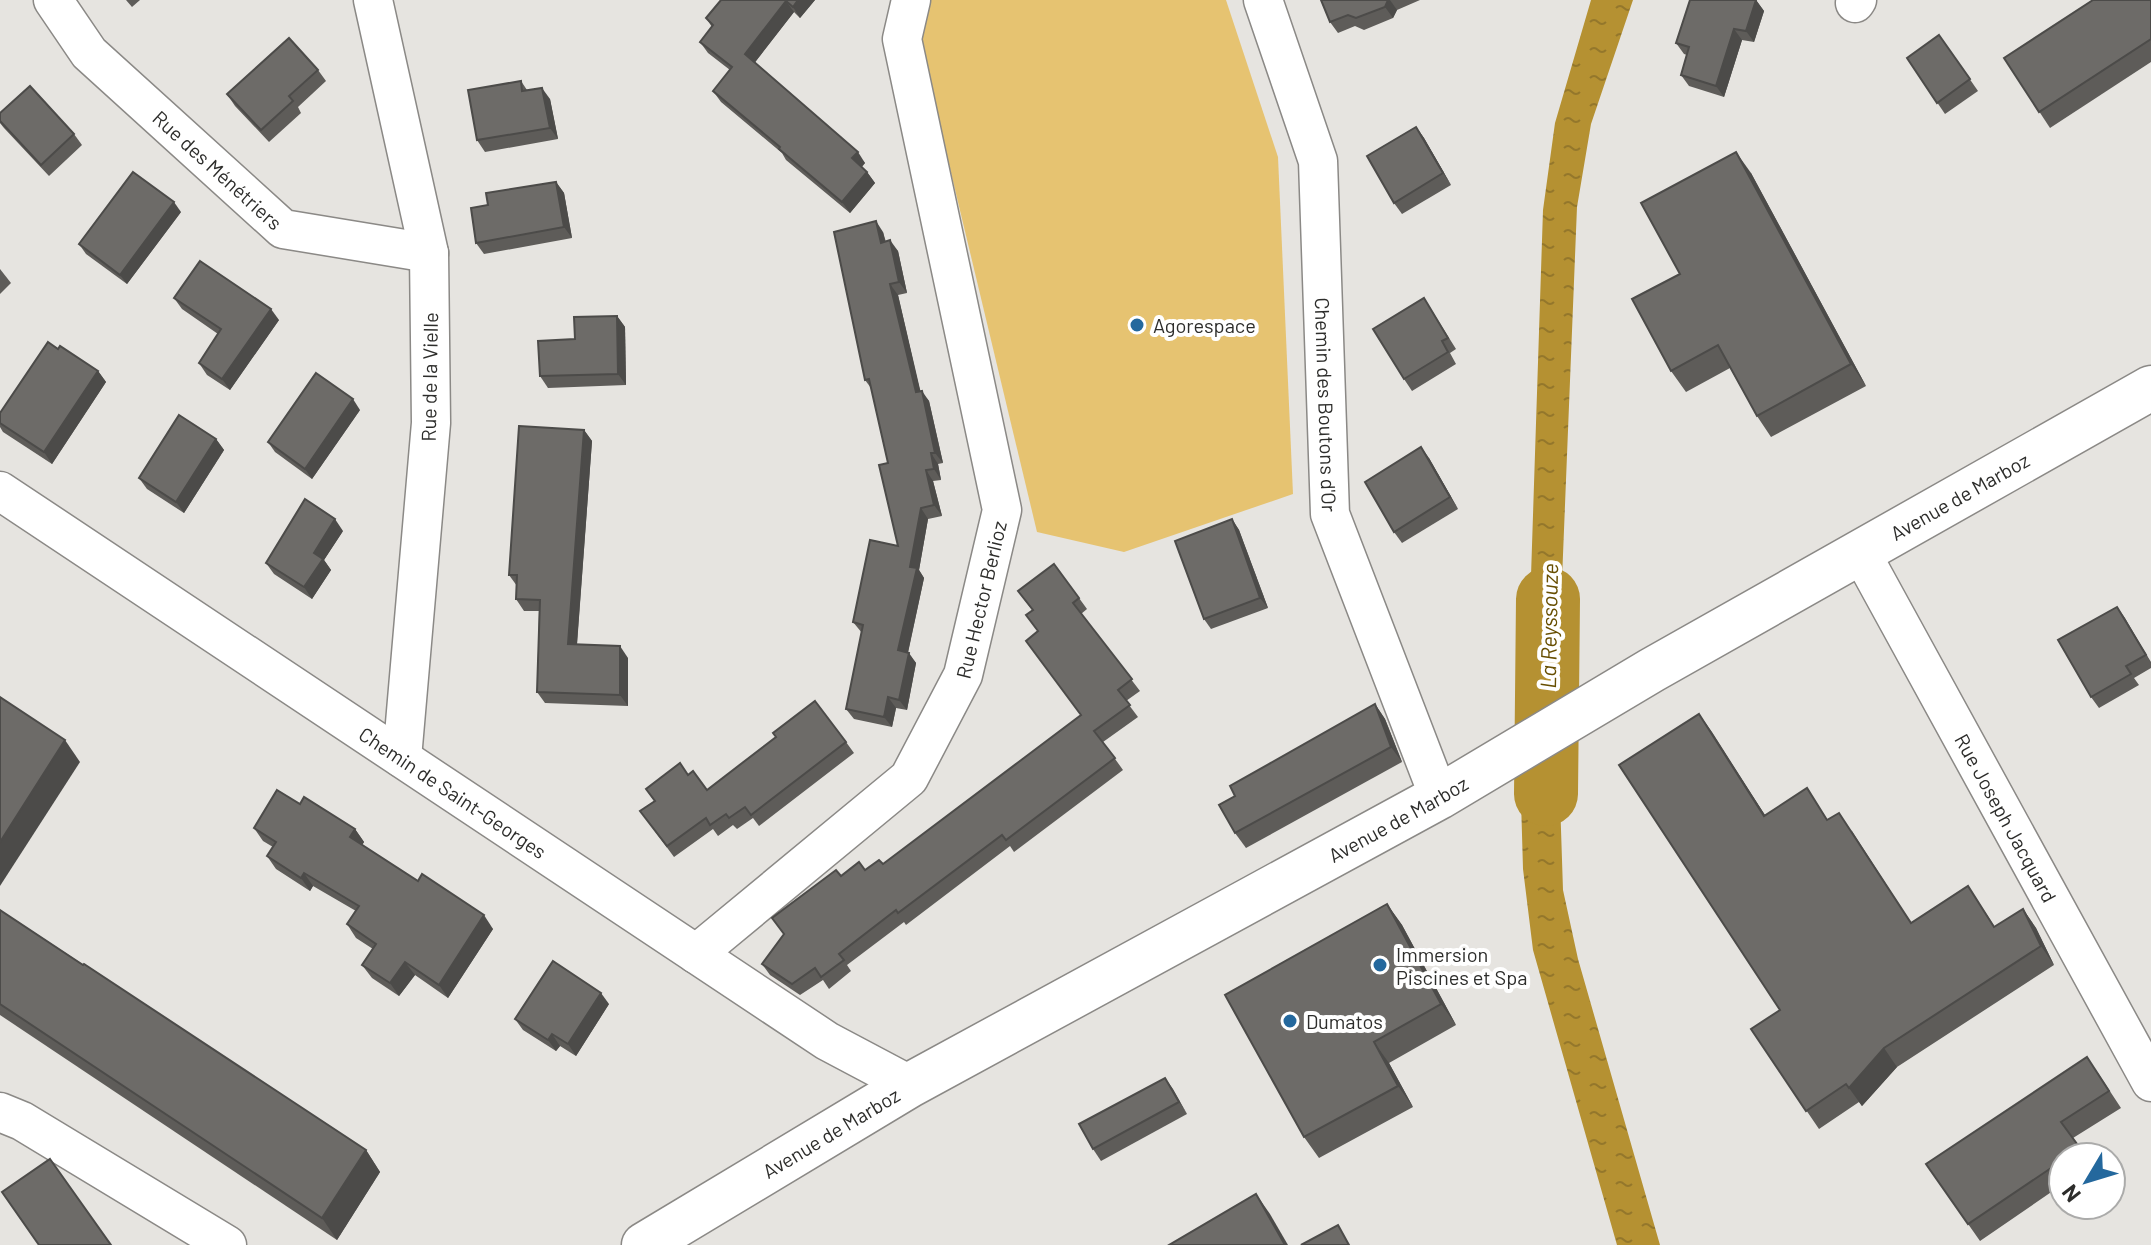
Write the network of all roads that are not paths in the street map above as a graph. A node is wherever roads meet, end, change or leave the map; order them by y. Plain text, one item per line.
1 (53, 0) edge
2 (373, 0) edge
3 (911, 0) edge
4 (1263, 0) edge
5 (429, 253) junction
6 (2151, 388) edge
7 (0, 491) edge
8 (1861, 553) junction
9 (402, 758) junction
10 (1439, 797) junction
11 (696, 954) junction
12 (2151, 1082) edge
13 (910, 1085) junction
14 (0, 1112) edge
15 (227, 1245) edge
16 (644, 1245) edge

1 - 5 street, Rue des Ménétriers
2 - 5 street, Rue de la Vielle
3 - 11 street, Rue Hector Berlioz
4 - 10 street, Chemin des Boutons d'Or
5 - 9 street, Rue de la Vielle
6 - 8 main road, Avenue de Marboz
7 - 9 street, Chemin de Saint-Georges
8 - 10 main road, Avenue de Marboz
8 - 12 street, Rue Joseph Jacquard
9 - 11 street, Chemin de Saint-Georges
10 - 13 main road, Avenue de Marboz
11 - 13 street, Chemin de Saint-Georges
13 - 16 main road, Avenue de Marboz
14 - 15 street

